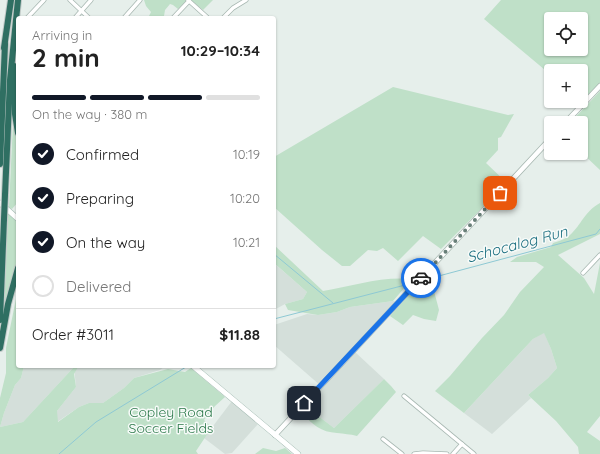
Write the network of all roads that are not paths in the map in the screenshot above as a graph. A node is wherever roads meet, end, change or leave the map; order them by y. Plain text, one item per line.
1 (11, 0) edge
2 (18, 0) edge
3 (44, 0) edge
4 (70, 0) edge
5 (91, 0) edge
6 (140, 0) edge
7 (189, 0) edge
8 (246, 0) edge
9 (82, 11) junction
10 (29, 16) edge
11 (77, 16) edge
12 (87, 16) edge
13 (126, 16) edge
14 (175, 16) edge
15 (206, 16) edge
16 (225, 16) edge
17 (14, 25) junction
18 (5, 44) junction
19 (0, 79) edge
20 (600, 86) edge
21 (572, 116) edge
22 (16, 120) edge
23 (544, 146) edge
24 (0, 164) edge
25 (0, 203) edge
26 (16, 216) edge
27 (600, 255) edge
28 (583, 273) dead end
29 (16, 275) edge
30 (0, 320) edge
31 (0, 348) edge
32 (195, 368) edge
33 (404, 396) dead end
34 (275, 435) junction
35 (383, 440) dead end
36 (462, 444) junction
37 (298, 454) edge
38 (402, 454) edge
39 (414, 454) edge
40 (447, 454) edge
41 (453, 454) edge
42 (474, 454) edge

1 - 18 highway
2 - 17 highway
3 - 10 street
4 - 9 street
5 - 9 street
6 - 13 street
7 - 14 street
7 - 15 street
8 - 16 street
9 - 11 street
9 - 12 street
17 - 22 highway
17 - 30 highway, bridge
18 - 19 highway
18 - 24 highway
20 - 21 street
23 - 34 street
25 - 26 main road
27 - 28 street
29 - 31 highway
32 - 34 main road
33 - 36 street
34 - 37 main road
35 - 38 street
36 - 41 street
36 - 42 street
39 - 40 street

